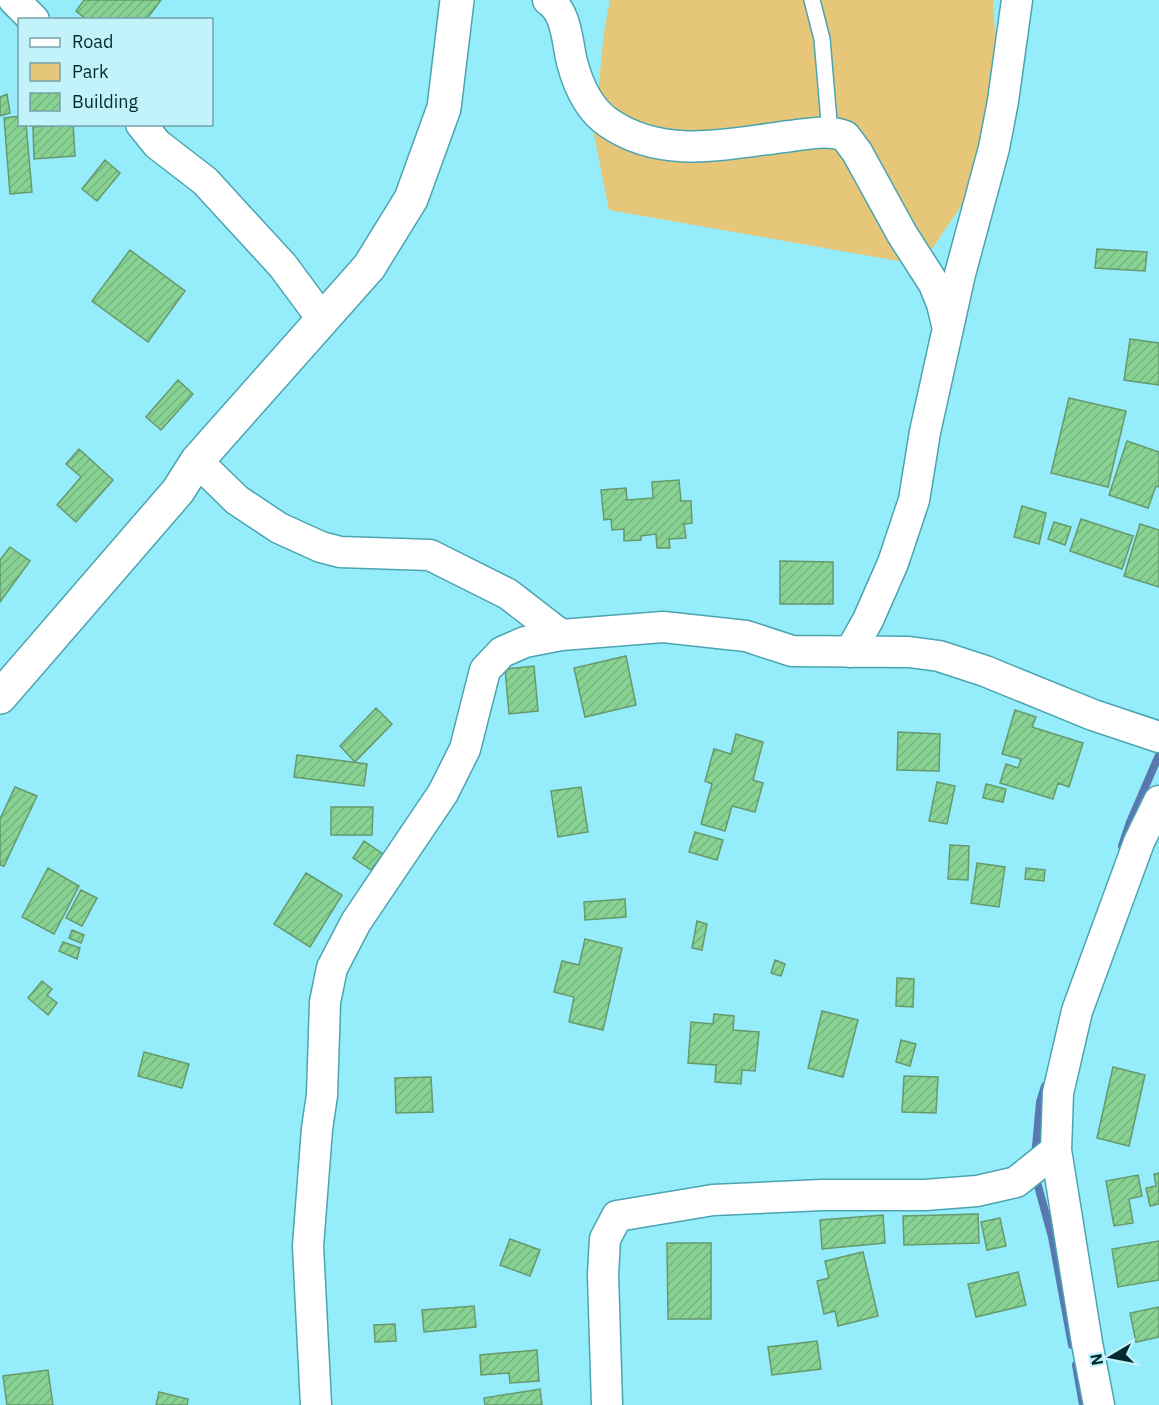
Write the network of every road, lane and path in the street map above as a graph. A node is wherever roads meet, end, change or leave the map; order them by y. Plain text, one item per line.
1 (14, 0) edge
2 (457, 0) edge
3 (548, 0) edge
4 (812, 0) edge
5 (1017, 0) edge
6 (32, 18) edge
7 (143, 126) edge
8 (830, 133) junction
9 (323, 320) junction
10 (948, 329) junction
11 (197, 461) junction
12 (561, 635) junction
13 (850, 652) junction
14 (0, 697) edge
15 (1159, 737) edge
16 (1159, 801) edge
17 (1056, 1150) junction
18 (316, 1405) edge
19 (608, 1405) edge
20 (1099, 1405) edge

1 - 6 street
2 - 9 street
3 - 8 street
4 - 8 lane
5 - 10 street
7 - 9 street
8 - 10 street
9 - 11 street
10 - 13 street
11 - 12 street
11 - 14 street
12 - 13 street
12 - 18 street
13 - 15 street
16 - 17 street
17 - 19 street
17 - 20 street

